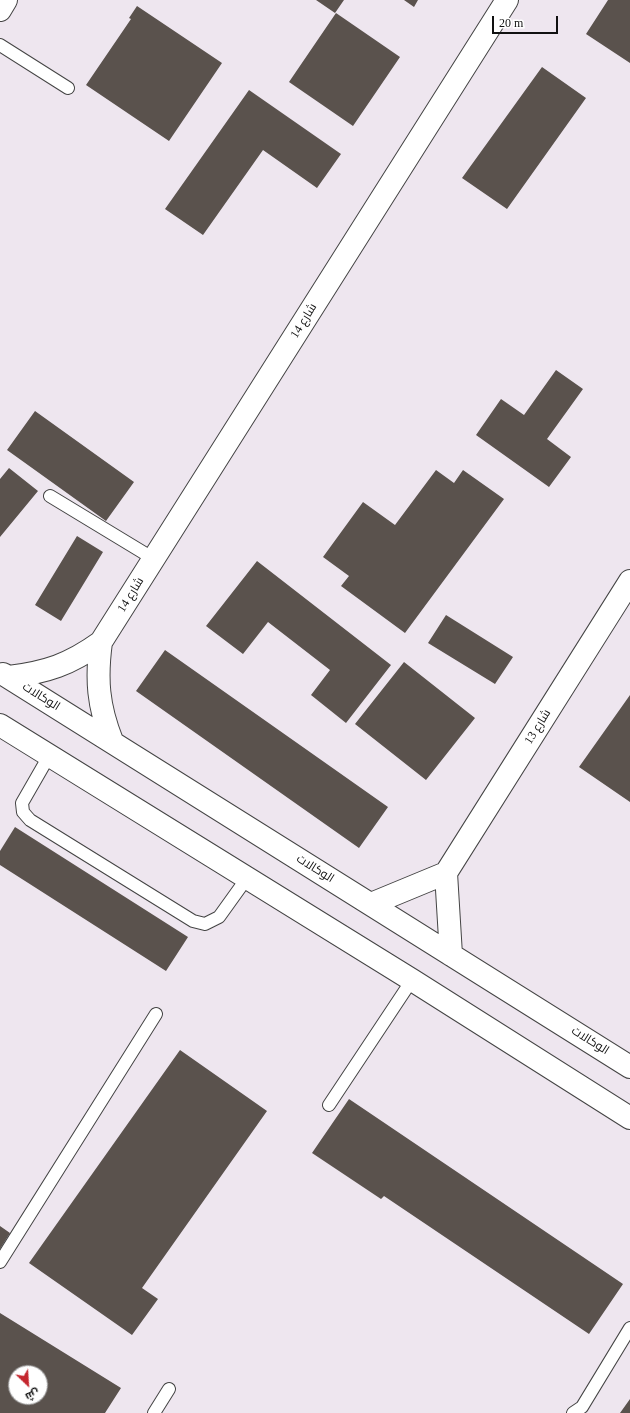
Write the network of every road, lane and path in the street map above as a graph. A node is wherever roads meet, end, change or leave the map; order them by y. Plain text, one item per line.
1 (6, 0) edge
2 (507, 0) edge
3 (0, 10) edge
4 (0, 44) edge
5 (68, 88) dead end
6 (50, 496) dead end
7 (154, 559) junction
8 (630, 581) edge
9 (101, 642) junction
10 (4, 675) edge
11 (0, 725) edge
12 (112, 741) junction
13 (49, 756) junction
14 (446, 873) junction
15 (247, 878) junction
16 (371, 904) junction
17 (451, 955) junction
18 (412, 980) junction
19 (156, 1014) dead end
20 (630, 1067) edge
21 (329, 1105) dead end
22 (630, 1118) edge
23 (0, 1262) edge
24 (630, 1328) edge
25 (169, 1389) dead end
26 (154, 1413) edge
27 (573, 1413) edge

1 - 3 street
2 - 7 street, شارع 14
4 - 5 lane
6 - 7 lane
7 - 9 street, شارع 14
8 - 14 street, شارع 13
9 - 10 street, شارع 14
9 - 12 street, شارع 14
10 - 12 street, الوكالات
11 - 13 street
12 - 16 street, الوكالات
13 - 15 street
13 - 15 lane
14 - 16 street
14 - 17 street
15 - 18 street
16 - 17 street, الوكالات
17 - 20 street, الوكالات
18 - 21 lane
18 - 22 street
19 - 23 lane
24 - 27 lane
25 - 26 lane

